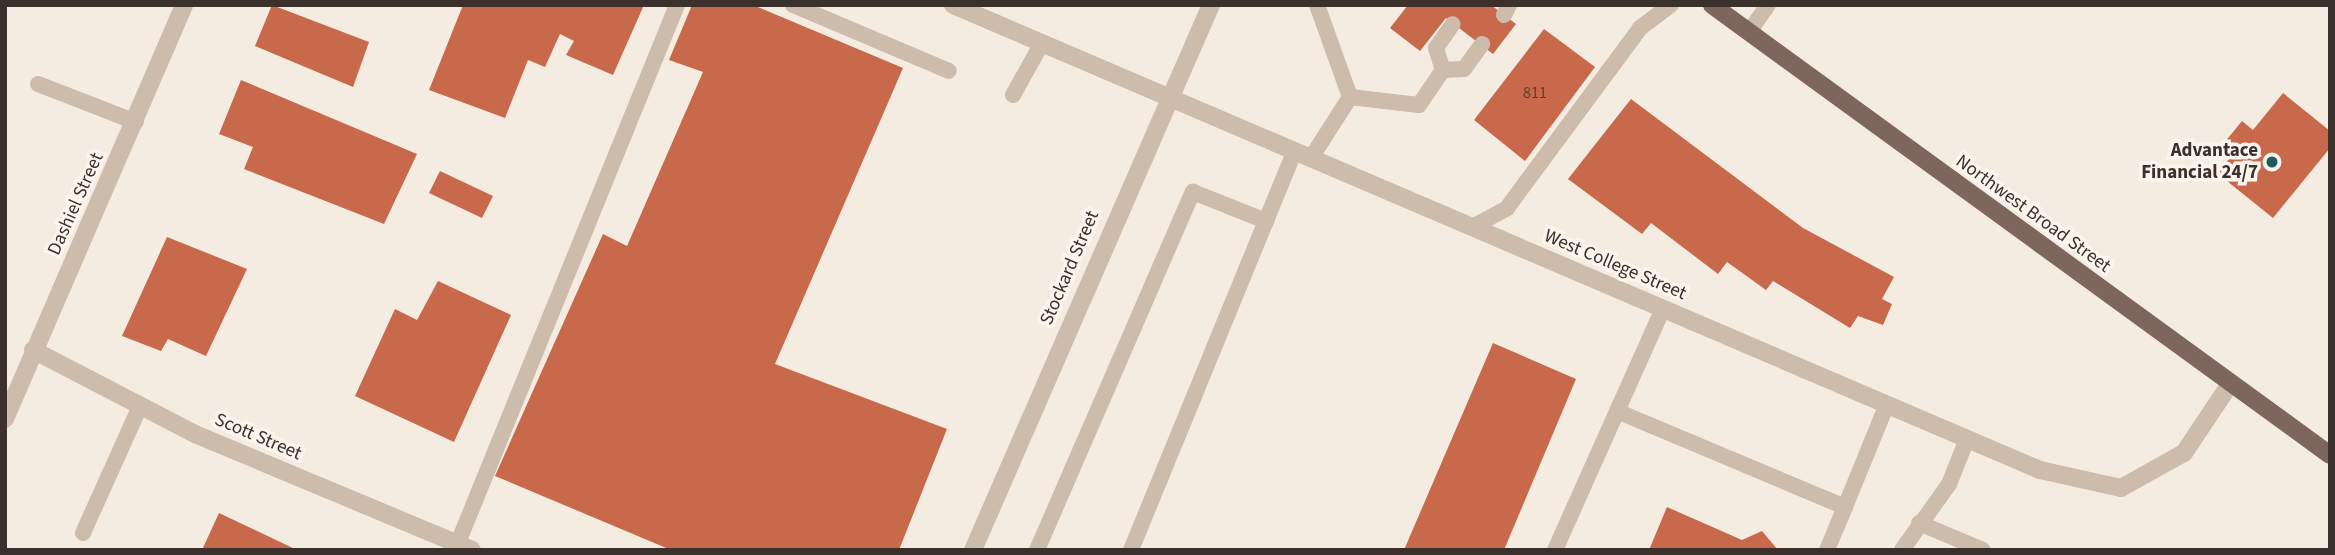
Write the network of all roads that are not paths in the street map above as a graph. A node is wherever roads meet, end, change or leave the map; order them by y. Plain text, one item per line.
1 (184, 5) edge
2 (677, 5) edge
3 (793, 5) edge
4 (953, 5) edge
5 (1211, 5) edge
6 (1317, 5) edge
7 (1671, 5) edge
8 (1712, 5) edge
9 (1768, 5) edge
10 (1454, 24) dead end
11 (1749, 32) junction
12 (1042, 43) junction
13 (1482, 44) dead end
14 (1443, 70) junction
15 (949, 71) dead end
16 (38, 83) dead end
17 (1013, 96) dead end
18 (1167, 96) junction
19 (1350, 97) junction
20 (136, 122) junction
21 (1303, 154) junction
22 (1266, 221) junction
23 (1472, 227) junction
24 (1663, 308) junction
25 (33, 350) junction
26 (2230, 384) junction
27 (1887, 404) junction
28 (140, 406) junction
29 (1619, 412) junction
30 (5, 419) edge
31 (1967, 439) junction
32 (2330, 455) edge
33 (1845, 507) junction
34 (1919, 523) junction
35 (83, 533) dead end
36 (1951, 543) edge
37 (461, 548) edge
38 (973, 550) edge
39 (1037, 550) edge
40 (1131, 550) edge
41 (1555, 550) edge
42 (1827, 550) edge
43 (1902, 550) edge
44 (1983, 550) edge

1 - 20 street, Dashiel Street
2 - 37 lane
3 - 15 lane
4 - 12 street, West College Street
5 - 18 street, Stockard Street
6 - 19 lane
7 - 23 lane
8 - 11 main road, Northwest Broad Street
9 - 11 lane
10 - 14 lane
11 - 26 main road, Northwest Broad Street
12 - 17 lane
12 - 18 street, West College Street
13 - 14 lane
14 - 19 lane
16 - 20 lane
18 - 21 street, West College Street
18 - 38 street, Stockard Street
19 - 21 lane
20 - 25 street, Dashiel Street
21 - 22 lane
21 - 23 street, West College Street
22 - 39 lane
22 - 40 lane
23 - 24 street, West College Street
24 - 27 street, West College Street
24 - 29 lane
25 - 28 street, Scott Street
25 - 30 street, Dashiel Street
26 - 31 street, West College Street
26 - 32 main road, Northwest Broad Street
27 - 31 street, West College Street
27 - 33 lane
28 - 35 lane
28 - 37 street, Scott Street
29 - 33 lane
29 - 41 lane
31 - 34 lane
33 - 42 lane
34 - 36 lane
34 - 43 lane
36 - 44 lane

